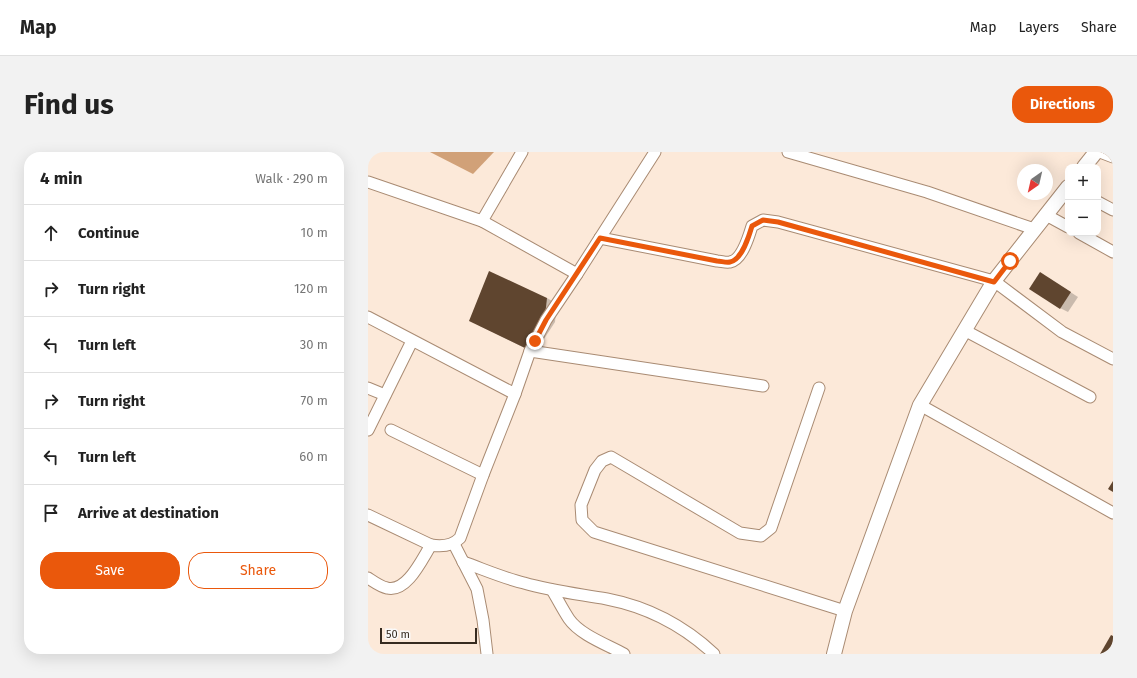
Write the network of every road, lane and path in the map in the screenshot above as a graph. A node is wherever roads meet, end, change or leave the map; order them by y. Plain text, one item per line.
1 (522, 152) edge
2 (655, 152) edge
3 (788, 152) edge
4 (1096, 152) edge
5 (1100, 152) edge
6 (1113, 158) edge
7 (1086, 164) edge
8 (368, 182) edge
9 (1065, 191) edge
10 (1101, 204) edge
11 (1113, 210) edge
12 (1046, 215) junction
13 (482, 221) junction
14 (1065, 225) edge
15 (1034, 229) junction
16 (1084, 236) edge
17 (600, 238) junction
18 (1113, 252) edge
19 (577, 274) junction
20 (994, 282) junction
21 (368, 317) edge
22 (964, 330) junction
23 (412, 341) junction
24 (530, 351) junction
25 (1113, 359) edge
26 (763, 386) dead end
27 (368, 388) edge
28 (819, 388) dead end
29 (515, 394) junction
30 (385, 395) junction
31 (1090, 398) dead end
32 (920, 405) junction
33 (368, 430) edge
34 (391, 430) dead end
35 (483, 475) junction
36 (1113, 513) edge
37 (368, 515) edge
38 (454, 544) junction
39 (431, 545) junction
40 (463, 562) junction
41 (368, 578) edge
42 (552, 590) junction
43 (845, 611) junction
44 (487, 654) edge
45 (624, 654) edge
46 (714, 654) edge
47 (834, 654) edge

1 - 13 street
2 - 17 street
3 - 15 street
4 - 7 street
5 - 6 street
8 - 13 street
9 - 12 street
10 - 11 street
12 - 14 street
12 - 15 street
13 - 19 street
15 - 20 street
16 - 18 street
17 - 19 street
17 - 20 street
19 - 24 street
20 - 22 street
20 - 25 street
21 - 23 street
22 - 31 street
22 - 32 street
23 - 29 street
23 - 30 street
24 - 26 street
24 - 29 street
27 - 30 street
28 - 43 street
29 - 35 street
30 - 33 street
32 - 36 street
32 - 43 street
34 - 35 street
35 - 38 street
37 - 39 street
38 - 39 street
38 - 40 street
39 - 41 street
40 - 42 street
40 - 44 street
42 - 45 street
42 - 46 street
43 - 47 street

